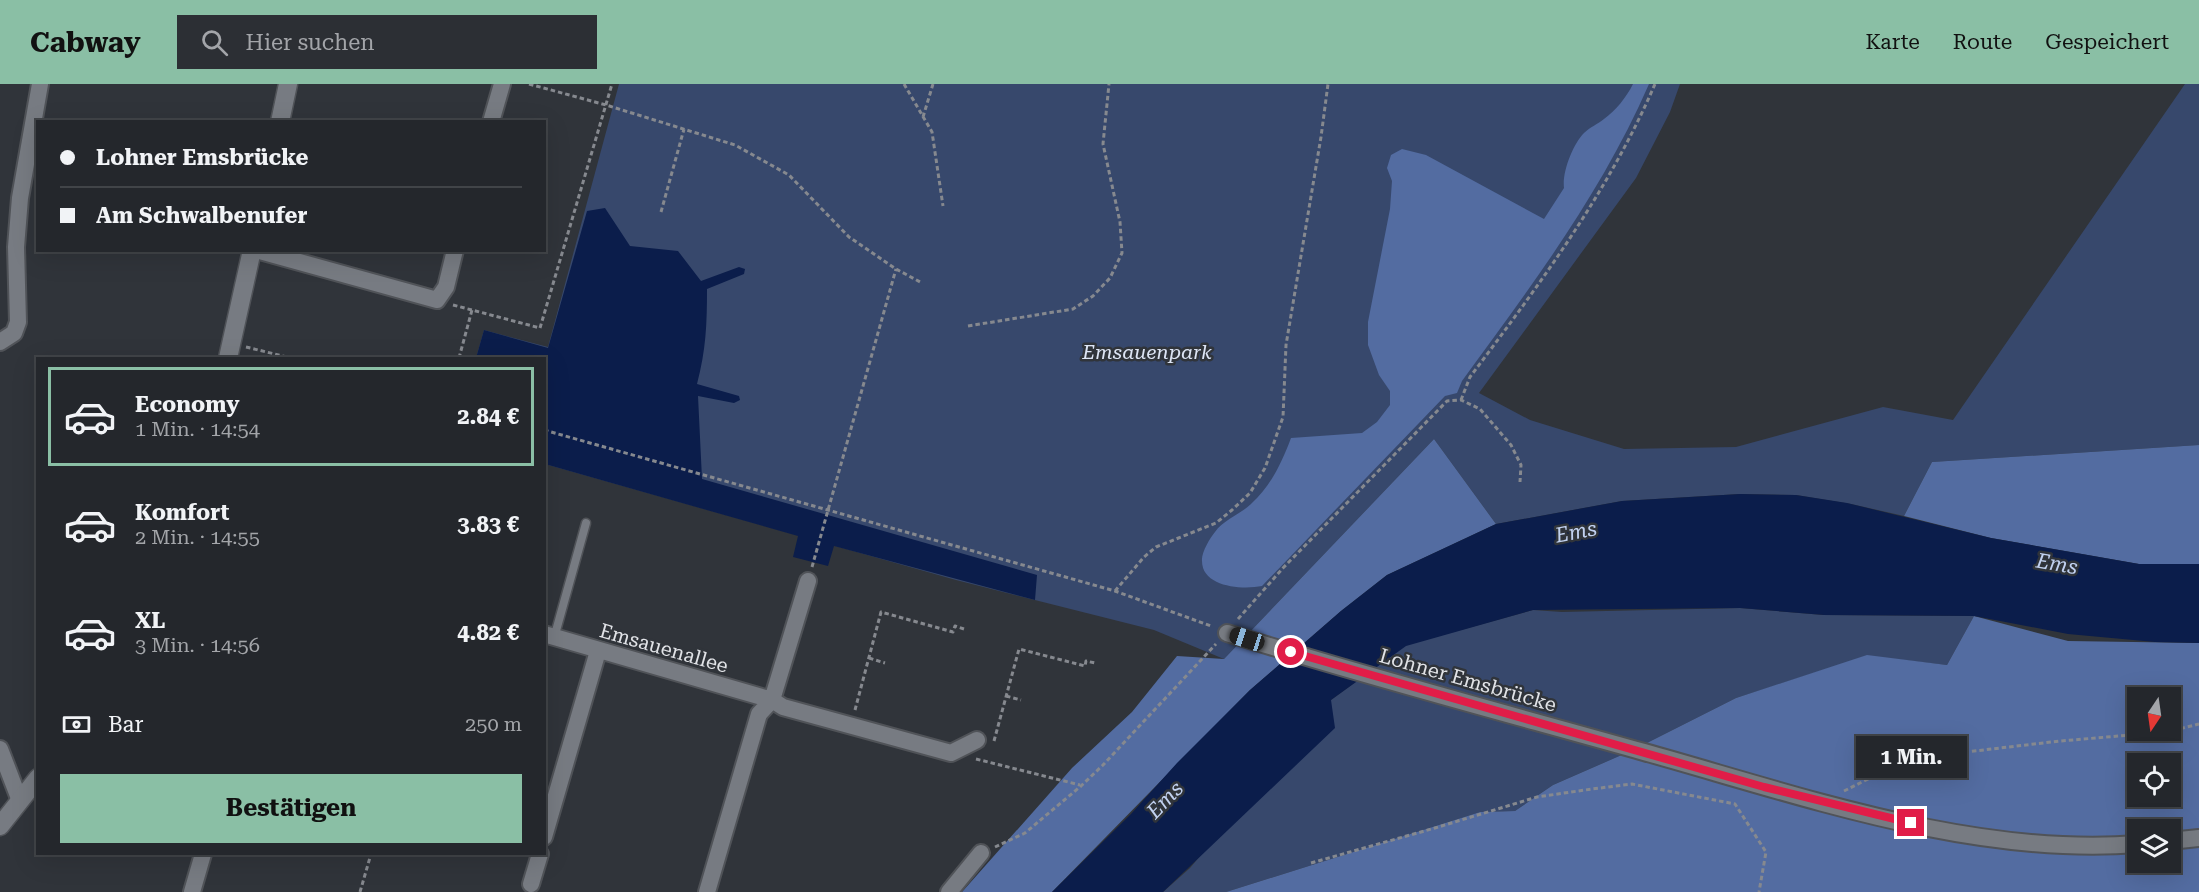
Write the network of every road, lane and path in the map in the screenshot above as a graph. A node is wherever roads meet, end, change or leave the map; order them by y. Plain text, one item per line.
1 (40, 84) edge
2 (288, 84) edge
3 (502, 84) edge
4 (529, 84) edge
5 (612, 84) edge
6 (904, 84) edge
7 (933, 84) edge
8 (1109, 84) edge
9 (1328, 84) edge
10 (1656, 84) edge
11 (606, 105) junction
12 (923, 117) junction
13 (280, 120) edge
14 (492, 120) edge
15 (684, 129) junction
16 (944, 206) dead end
17 (661, 212) dead end
18 (254, 252) edge
19 (261, 252) edge
20 (455, 252) edge
21 (896, 269) junction
22 (922, 283) dead end
23 (437, 300) junction
24 (472, 310) junction
25 (968, 326) dead end
26 (0, 342) edge
27 (229, 351) edge
28 (282, 357) edge
29 (459, 357) edge
30 (1461, 400) junction
31 (546, 431) edge
32 (1520, 482) dead end
33 (828, 513) junction
34 (586, 523) dead end
35 (813, 562) dead end
36 (808, 581) dead end
37 (1114, 591) junction
38 (964, 628) dead end
39 (1230, 629) junction
40 (549, 636) edge
41 (598, 651) junction
42 (869, 658) junction
43 (885, 663) dead end
44 (1095, 663) dead end
45 (1006, 696) junction
46 (772, 700) junction
47 (1021, 700) dead end
48 (2199, 724) edge
49 (850, 726) junction
50 (977, 740) joint
51 (0, 749) edge
52 (951, 753) junction
53 (36, 781) edge
54 (1081, 786) junction
55 (1842, 792) dead end
56 (20, 801) junction
57 (0, 826) edge
58 (546, 830) edge
59 (2199, 838) edge
60 (2181, 840) edge
61 (2127, 844) edge
62 (981, 853) joint
63 (203, 855) edge
64 (371, 855) edge
65 (540, 855) edge
66 (1311, 863) dead end
67 (531, 884) dead end
68 (192, 892) edge
69 (360, 892) edge
70 (707, 892) edge
71 (949, 892) edge
72 (1759, 892) edge

1 - 26 street
2 - 13 street
3 - 14 street
4 - 11 path
5 - 11 path
6 - 12 path
7 - 12 path
8 - 25 path
9 - 37 path
10 - 30 path
11 - 15 path
11 - 24 path
12 - 16 path
15 - 17 path
15 - 21 path
18 - 27 street
19 - 23 street
20 - 23 street
21 - 22 path
21 - 33 path
23 - 24 path
24 - 29 path
27 - 28 path
30 - 32 path
30 - 39 path
31 - 33 path
33 - 35 path
33 - 37 path
34 - 40 lane
36 - 46 street
37 - 39 path
38 - 42 path
39 - 54 path
39 - 61 street, Lohner Emsbrücke
40 - 41 street, Emsauenallee
41 - 46 street, Emsauenallee
41 - 58 street
42 - 43 path
42 - 49 path
44 - 45 path
45 - 47 path
45 - 50 path
46 - 49 street, Emsauenallee
46 - 70 street
48 - 55 path
49 - 52 street, Emsauenallee
50 - 52 street
51 - 56 street
52 - 54 path
53 - 56 street
54 - 62 path
56 - 57 street
59 - 60 street
62 - 71 street
63 - 68 street
64 - 69 path
65 - 67 street
66 - 72 path

